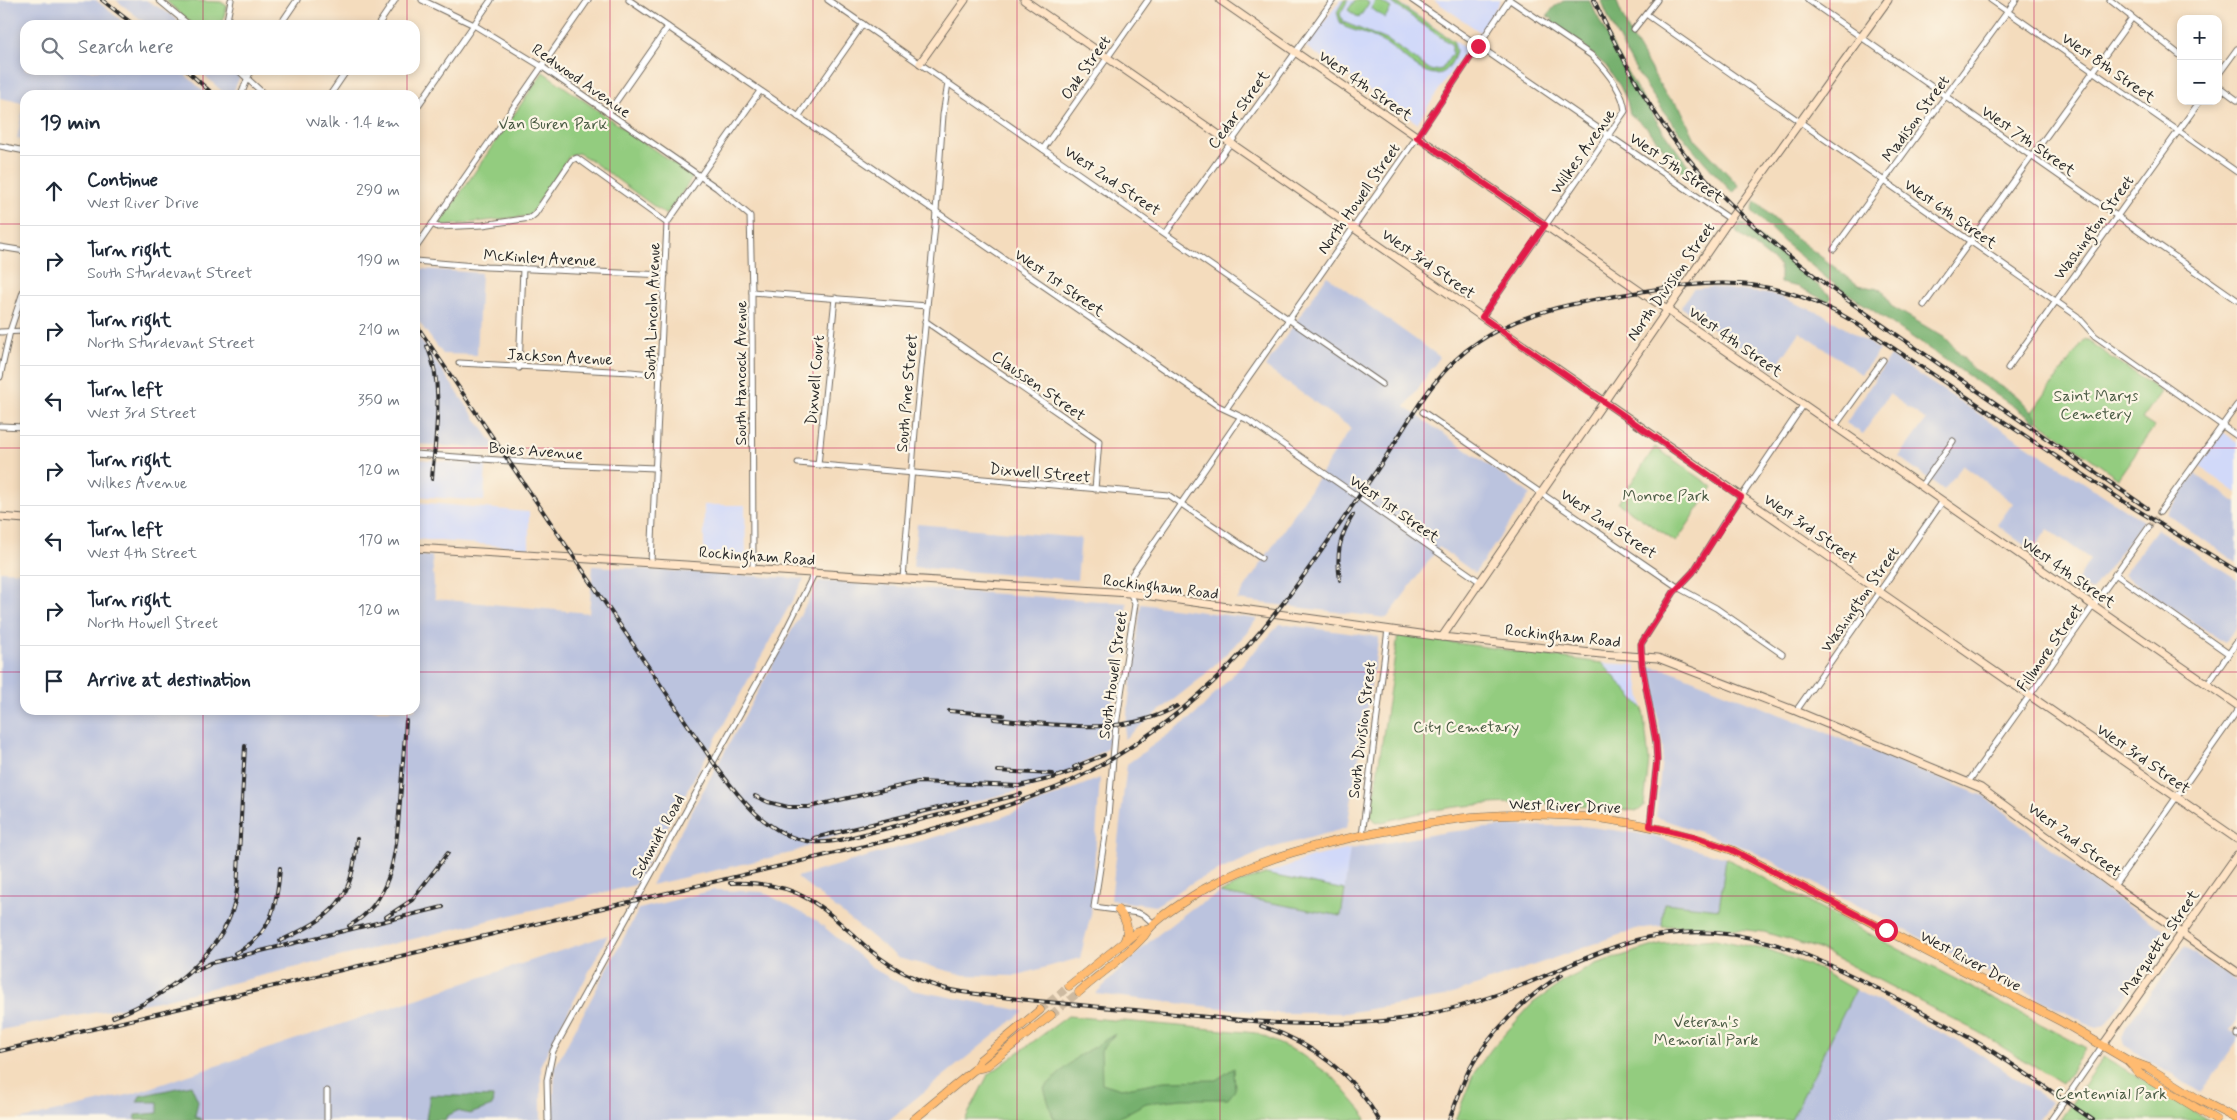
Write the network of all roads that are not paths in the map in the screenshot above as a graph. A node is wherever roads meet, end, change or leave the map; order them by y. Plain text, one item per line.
1 (159, 0) edge
2 (232, 0) edge
3 (297, 0) edge
4 (395, 0) edge
5 (422, 0) edge
6 (492, 0) edge
7 (588, 0) edge
8 (629, 0) edge
9 (828, 0) edge
10 (965, 0) edge
11 (1024, 0) edge
12 (1148, 0) edge
13 (1220, 0) edge
14 (1333, 0) edge
15 (1412, 0) edge
16 (1510, 0) edge
17 (1657, 0) edge
18 (1808, 0) edge
19 (1888, 0) edge
20 (1991, 0) edge
21 (2016, 0) edge
22 (2110, 0) edge
23 (2008, 12) junction
24 (1646, 14) junction
25 (2132, 18) junction
26 (183, 20) edge
27 (227, 20) edge
28 (283, 20) edge
29 (381, 20) edge
30 (863, 24) junction
31 (474, 25) junction
32 (668, 27) junction
33 (1634, 29) dead end
34 (1861, 38) junction
35 (1478, 46) junction
36 (2237, 49) edge
37 (1294, 52) junction
38 (2177, 53) edge
39 (1107, 57) junction
40 (920, 63) junction
41 (541, 66) junction
42 (2222, 70) edge
43 (2093, 72) junction
44 (244, 75) edge
45 (248, 75) edge
46 (344, 75) edge
47 (247, 78) junction
48 (948, 83) junction
49 (2222, 89) edge
50 (242, 90) edge
51 (260, 90) edge
52 (333, 90) edge
53 (760, 91) junction
54 (1946, 97) junction
55 (2237, 100) edge
56 (420, 103) edge
57 (2197, 105) edge
58 (608, 113) junction
59 (798, 117) junction
60 (1799, 123) junction
61 (2178, 131) junction
62 (1608, 135) junction
63 (1417, 137) junction
64 (1230, 142) junction
65 (0, 146) edge
66 (1043, 149) junction
67 (20, 150) edge
68 (2032, 156) junction
69 (2237, 172) edge
70 (700, 176) junction
71 (1884, 182) junction
72 (720, 192) joint
73 (935, 211) junction
74 (2116, 215) junction
75 (1730, 219) junction
76 (432, 224) junction
77 (667, 224) junction
78 (1545, 225) junction
79 (1353, 228) junction
80 (1166, 233) junction
81 (420, 242) edge
82 (1970, 242) junction
83 (0, 247) edge
84 (1834, 249) dead end
85 (20, 250) edge
86 (420, 261) edge
87 (523, 268) junction
88 (665, 275) junction
89 (752, 292) junction
90 (834, 298) junction
91 (2237, 300) edge
92 (20, 301) edge
93 (2055, 301) junction
94 (1924, 304) dead end
95 (927, 306) junction
96 (1667, 310) junction
97 (1482, 317) junction
98 (1289, 318) junction
99 (925, 322) junction
100 (10, 331) junction
101 (20, 331) edge
102 (0, 332) edge
103 (1884, 360) dead end
104 (459, 364) dead end
105 (519, 368) junction
106 (2008, 368) dead end
107 (661, 375) junction
108 (0, 378) edge
109 (1382, 384) dead end
110 (1604, 402) junction
111 (1804, 404) junction
112 (2237, 404) edge
113 (1226, 409) junction
114 (1423, 412) dead end
115 (1240, 418) junction
116 (2222, 425) junction
117 (0, 426) edge
118 (1835, 426) junction
119 (20, 427) edge
120 (2237, 436) edge
121 (1953, 441) dead end
122 (420, 454) edge
123 (798, 463) dead end
124 (818, 465) junction
125 (656, 468) junction
126 (912, 473) junction
127 (1921, 486) junction
128 (1095, 489) junction
129 (1540, 493) junction
130 (1741, 497) junction
131 (1943, 501) junction
132 (1182, 503) junction
133 (2160, 512) tunnel mouth
134 (0, 517) edge
135 (20, 519) edge
136 (2149, 527) tunnel mouth
137 (420, 548) edge
138 (1261, 558) dead end
139 (651, 562) junction
140 (753, 568) junction
141 (815, 572) junction
142 (2115, 574) junction
143 (903, 578) junction
144 (1479, 581) junction
145 (1679, 588) junction
146 (1879, 592) junction
147 (1129, 593) junction
148 (2093, 605) junction
149 (1388, 629) junction
150 (1442, 637) junction
151 (2237, 642) edge
152 (1782, 654) dead end
153 (2228, 654) junction
154 (1641, 656) junction
155 (2207, 685) junction
156 (2029, 696) junction
157 (2237, 705) edge
158 (1796, 711) junction
159 (2237, 711) edge
160 (1885, 749) joint
161 (1969, 781) junction
162 (2176, 798) junction
163 (1650, 826) junction
164 (1362, 836) junction
165 (2237, 839) edge
166 (2237, 855) edge
167 (2114, 886) junction
168 (1118, 910) junction
169 (1151, 926) junction
170 (2183, 934) junction
171 (1124, 942) junction
172 (2237, 972) edge
173 (1069, 986) tunnel mouth
174 (1079, 992) tunnel mouth
175 (1040, 1010) tunnel mouth
176 (1051, 1015) tunnel mouth
177 (2103, 1045) junction
178 (2127, 1060) junction
179 (976, 1069) junction
180 (327, 1091) dead end
181 (2237, 1119) edge
182 (326, 1120) edge
183 (548, 1120) edge
184 (913, 1120) edge
185 (2051, 1120) edge
186 (2216, 1120) edge

1 - 26 street
2 - 27 street
3 - 28 street
4 - 29 street
5 - 31 street, Redwood Avenue
6 - 31 street
7 - 41 street
8 - 32 street, West 1st Street
9 - 30 street, West 2nd Street
10 - 40 main road
11 - 39 main road, West 3rd Street
12 - 39 street, Oak Street
13 - 37 main road, West 4th Street
14 - 37 street, Cedar Street
15 - 35 street, West 5th Street
16 - 35 street, North Howell Street
16 - 62 street, Wilkes Avenue
17 - 24 street
18 - 34 street, West 7th Street
19 - 34 main road, North Division Street
20 - 23 street, West 8th Street
21 - 23 street, Madison Street
22 - 25 street
23 - 43 street, West 8th Street
23 - 54 street, Madison Street
24 - 33 street
24 - 60 street, West 6th Street
25 - 38 street
25 - 43 street
30 - 40 street, West 2nd Street
30 - 59 street
31 - 41 street, Redwood Avenue
31 - 56 street
32 - 53 street, West 1st Street
32 - 58 street
34 - 54 street, West 7th Street
34 - 60 main road, North Division Street
35 - 62 street, West 5th Street
35 - 63 street, North Howell Street
36 - 42 street
37 - 63 main road, West 4th Street
37 - 64 street, Cedar Street
39 - 64 main road, West 3rd Street
39 - 66 street, Oak Street
40 - 48 street, West 2nd Street
41 - 58 street, Redwood Avenue
41 - 76 street
43 - 61 street, West 8th Street
43 - 68 street
44 - 47 street
45 - 47 street
46 - 52 street
47 - 50 street
47 - 51 street
48 - 66 street, West 2nd Street
48 - 73 street, South Pine Street
49 - 55 street
53 - 59 street, West 1st Street
53 - 70 street, South Lincoln Avenue
54 - 68 street, West 7th Street
54 - 71 street, Madison Street
57 - 61 street, Washington Street
58 - 70 street, Redwood Avenue
59 - 73 street, West 1st Street
60 - 71 street, West 6th Street
60 - 75 main road, North Division Street
61 - 69 street, West 8th Street
61 - 74 street, Washington Street
62 - 75 street, West 5th Street
62 - 78 street, Wilkes Avenue
63 - 78 main road, West 4th Street
63 - 79 street, North Howell Street
64 - 79 main road, West 3rd Street
64 - 80 street, Cedar Street
65 - 67 street
66 - 80 street, West 2nd Street
68 - 74 street, West 7th Street
68 - 82 street
70 - 72 street, Redwood Avenue
70 - 77 street, South Lincoln Avenue
71 - 82 street, West 6th Street
71 - 84 street, Madison Street
72 - 89 street, South Hancock Avenue
73 - 95 street, South Pine Street
73 - 113 street, West 1st Street
74 - 91 street, West 7th Street
74 - 93 street, Washington Street
75 - 96 main road, North Division Street
76 - 77 street
76 - 81 street
77 - 88 street, South Lincoln Avenue
78 - 96 main road, West 4th Street
78 - 97 street, Wilkes Avenue
79 - 97 main road, West 3rd Street
79 - 98 street, North Howell Street
80 - 98 street, West 2nd Street
82 - 93 street, West 6th Street
82 - 94 street
83 - 85 street
86 - 87 street, McKinley Avenue
87 - 88 street, McKinley Avenue
87 - 105 street
88 - 107 street, South Lincoln Avenue
89 - 90 street
89 - 140 street, South Hancock Avenue
90 - 95 street
90 - 124 street, Dixwell Court
92 - 100 street
93 - 106 street, Washington Street
93 - 116 street, West 6th Street
95 - 99 street, South Pine Street
96 - 110 main road, North Division Street
96 - 111 main road, West 4th Street
97 - 110 main road, West 3rd Street
98 - 109 street, West 2nd Street
98 - 113 street, North Howell Street
99 - 126 street, South Pine Street
99 - 128 street, Claussen Street
100 - 101 street
100 - 102 street
100 - 108 street
103 - 118 street
104 - 105 street, Jackson Avenue
105 - 107 street, Jackson Avenue
107 - 125 street, South Lincoln Avenue
110 - 129 main road, North Division Street
110 - 130 main road, West 3rd Street
111 - 118 main road, West 4th Street
111 - 130 street
112 - 116 street
113 - 115 street, West 1st Street
114 - 129 street, West 2nd Street
115 - 132 street, South Howell Street
115 - 144 street, West 1st Street
116 - 120 street, West 6th Street
116 - 133 street
117 - 119 street
118 - 127 main road, West 4th Street
121 - 127 street
122 - 125 street, Boies Avenue
123 - 124 street, Dixwell Street
124 - 126 street, Dixwell Street
125 - 139 street, South Lincoln Avenue
126 - 128 street, Dixwell Street
126 - 143 street, South Pine Street
127 - 131 main road, West 4th Street
128 - 132 street, Dixwell Street
129 - 144 main road, North Division Street
129 - 145 street, West 2nd Street
130 - 145 street
130 - 146 main road, West 3rd Street
131 - 146 street, Washington Street
131 - 148 main road, West 4th Street
132 - 138 street, Dixwell Street
132 - 147 street, South Howell Street
134 - 135 main road
136 - 142 street, Fillmore Street
137 - 139 main road, Rockingham Road
139 - 140 main road, Rockingham Road
140 - 141 main road, Rockingham Road
141 - 143 main road, Rockingham Road
141 - 183 street, Schmidt Road
142 - 148 street, Fillmore Street
142 - 153 street
143 - 147 main road, Rockingham Road
144 - 150 main road
145 - 152 street, West 2nd Street
145 - 154 street
146 - 156 main road, West 3rd Street
146 - 158 street, Washington Street
147 - 149 main road, Rockingham Road
147 - 168 street, South Howell Street
148 - 155 main road, West 4th Street
148 - 156 street, Fillmore Street
149 - 150 main road, Rockingham Road
149 - 164 street, South Division Street
150 - 154 main road, Rockingham Road
151 - 153 street
153 - 155 street
154 - 158 main road, Rockingham Road
154 - 163 street
155 - 157 main road, West 4th Street
156 - 161 street, Fillmore Street
156 - 162 main road, West 3rd Street
158 - 160 main road, Rockingham Road
159 - 162 street
160 - 161 main road, West 2nd Street
161 - 167 main road, West 2nd Street
162 - 165 main road, West 3rd Street
162 - 167 street
163 - 164 main road, West River Drive
163 - 177 main road, West River Drive
164 - 169 main road, West River Drive
166 - 170 main road, Marquette Street
167 - 170 main road, West 2nd Street
168 - 169 street, South Howell Street
168 - 171 main road
169 - 171 main road, West River Drive
169 - 174 main road, West River Drive
170 - 172 main road, West 2nd Street
170 - 177 main road, Marquette Street
171 - 173 main road, West River Drive
175 - 179 main road
176 - 179 main road
177 - 178 main road, West River Drive
177 - 185 street
178 - 181 main road, West River Drive
178 - 186 main road, West River Drive
179 - 184 main road
180 - 182 street

